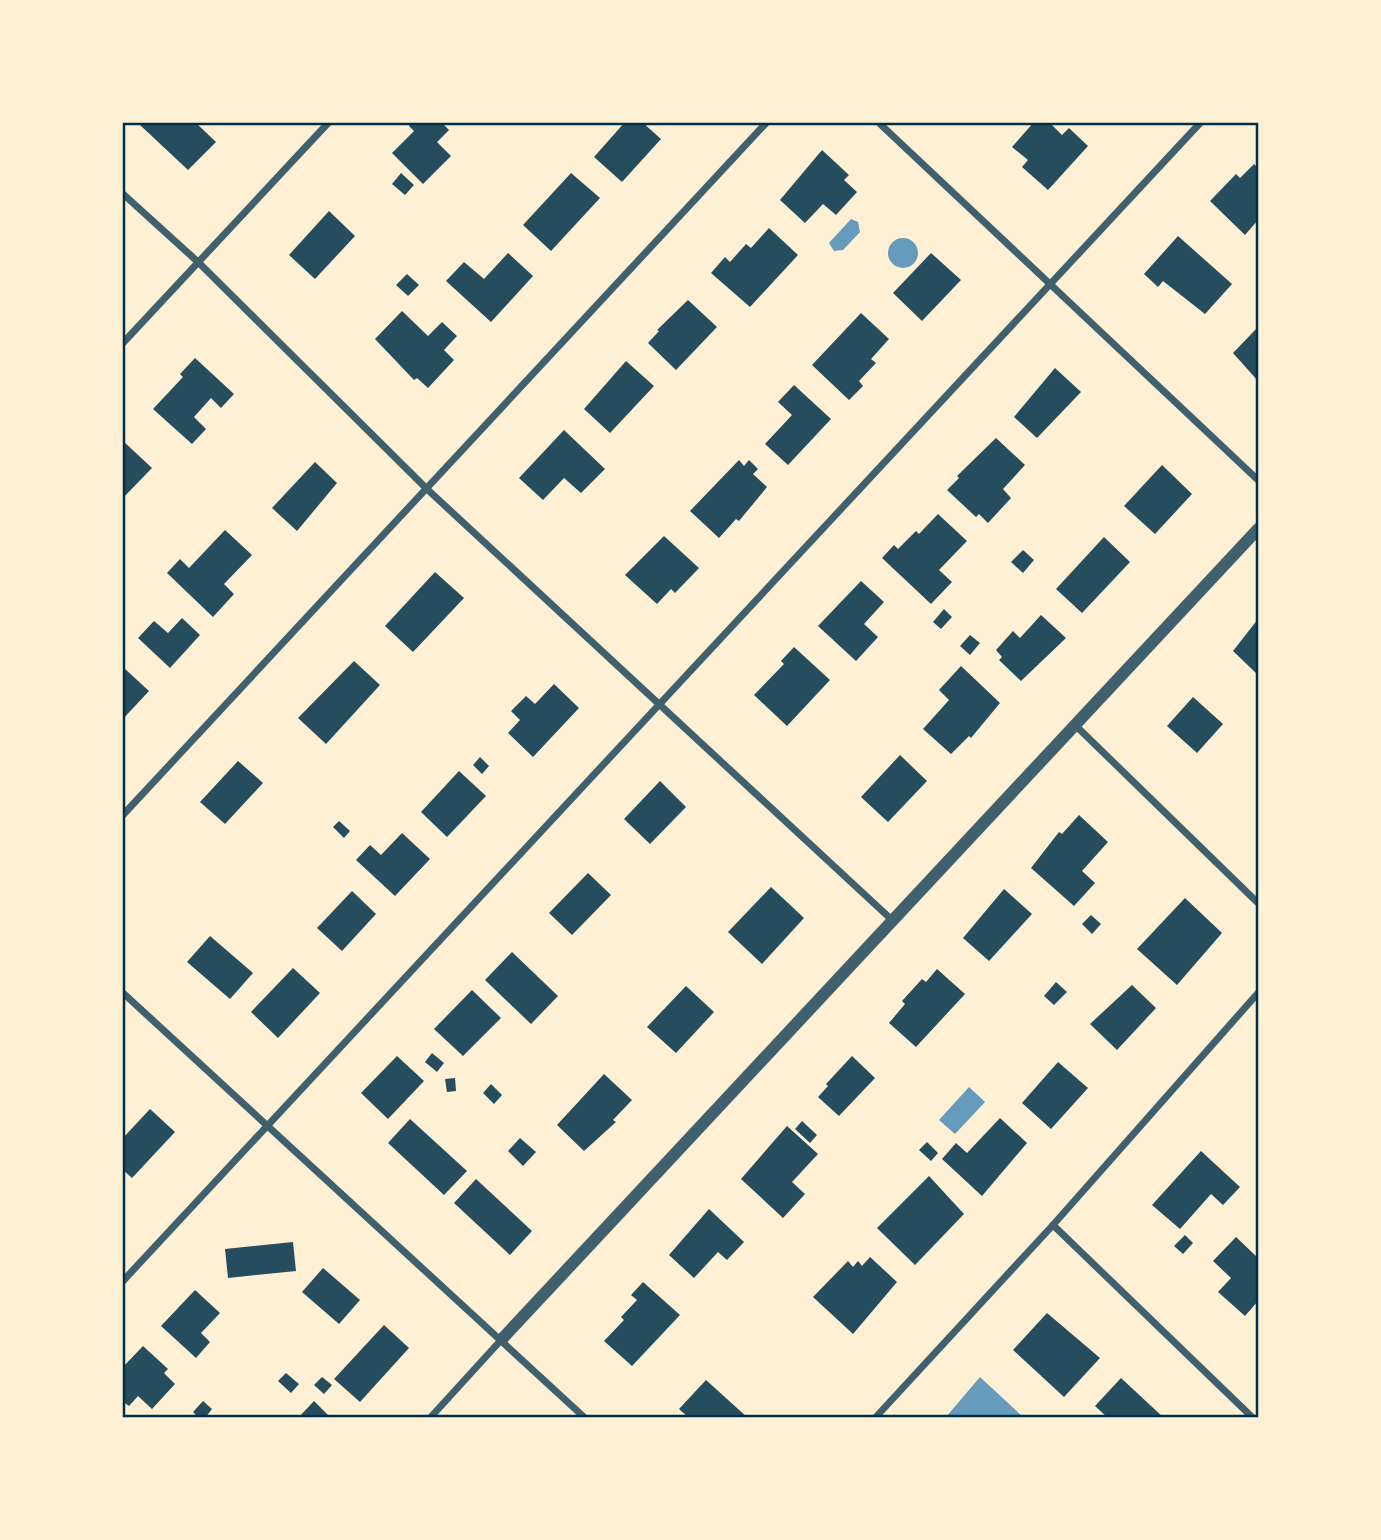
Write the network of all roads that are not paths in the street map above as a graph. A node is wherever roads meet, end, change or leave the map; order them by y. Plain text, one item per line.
1 (329, 122) edge
2 (767, 122) edge
3 (878, 122) edge
4 (1201, 122) edge
5 (122, 194) edge
6 (198, 262) junction
7 (1052, 285) junction
8 (122, 344) edge
9 (1258, 480) edge
10 (428, 490) junction
11 (1258, 528) edge
12 (661, 703) junction
13 (1074, 724) junction
14 (122, 816) edge
15 (1258, 903) edge
16 (892, 920) junction
17 (122, 992) edge
18 (1258, 993) edge
19 (270, 1125) junction
20 (1053, 1226) junction
21 (122, 1282) edge
22 (502, 1339) junction
23 (430, 1418) edge
24 (585, 1418) edge
25 (875, 1418) edge
26 (1253, 1418) edge

1 - 6 street
2 - 10 street
3 - 7 street
4 - 7 street
5 - 6 street
6 - 8 street
6 - 10 street
7 - 9 street
7 - 12 street
10 - 12 street
10 - 14 street
11 - 13 street
12 - 16 street
12 - 19 street
13 - 15 street
13 - 16 street
16 - 22 street
17 - 19 street
18 - 20 street
19 - 21 street
19 - 22 street
20 - 25 street
20 - 26 street
22 - 23 street
22 - 24 street

